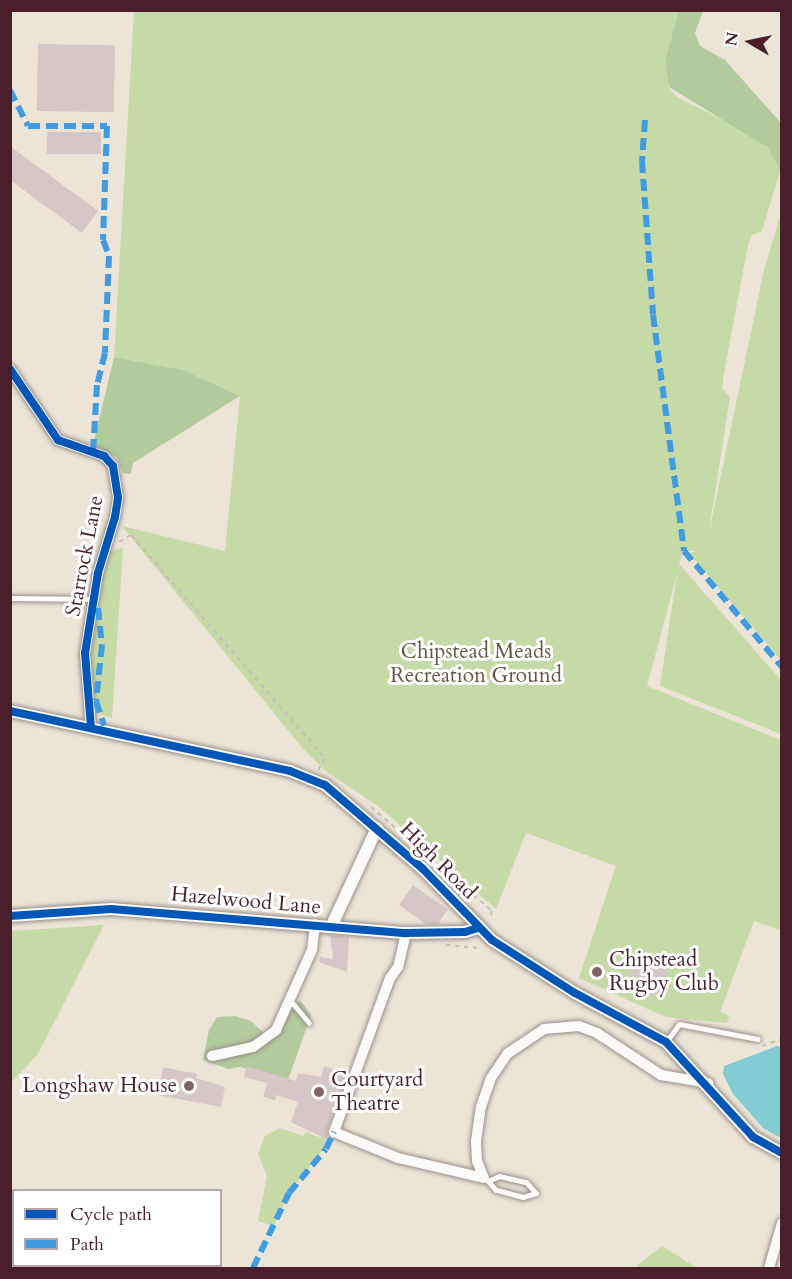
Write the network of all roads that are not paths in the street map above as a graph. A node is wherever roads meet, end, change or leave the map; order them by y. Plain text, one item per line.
1 (10, 369) edge
2 (10, 598) edge
3 (93, 599) junction
4 (10, 711) edge
5 (91, 728) junction
6 (377, 828) junction
7 (10, 916) edge
8 (315, 924) junction
9 (330, 927) junction
10 (482, 929) junction
11 (406, 933) junction
12 (288, 997) junction
13 (309, 1023) dead end
14 (758, 1039) dead end
15 (666, 1042) junction
16 (212, 1056) dead end
17 (708, 1083) junction
18 (782, 1153) edge
19 (486, 1180) junction
20 (782, 1223) edge
21 (769, 1269) edge

1 - 3 street, Starrock Lane
2 - 3 lane
3 - 5 street, Starrock Lane
4 - 5 street, High Road
5 - 6 street, High Road
6 - 9 street, Hazelwood Lane
6 - 10 street, High Road
7 - 8 street, Hazelwood Lane
8 - 9 street, Hazelwood Lane
8 - 12 street
9 - 11 street, Hazelwood Lane
10 - 11 street, Hazelwood Lane
10 - 15 street, High Road
11 - 19 street
12 - 13 lane
12 - 16 street
14 - 15 lane
15 - 17 street, High Road
17 - 18 street, High Road
17 - 19 street
19 - 19 lane
20 - 21 street

